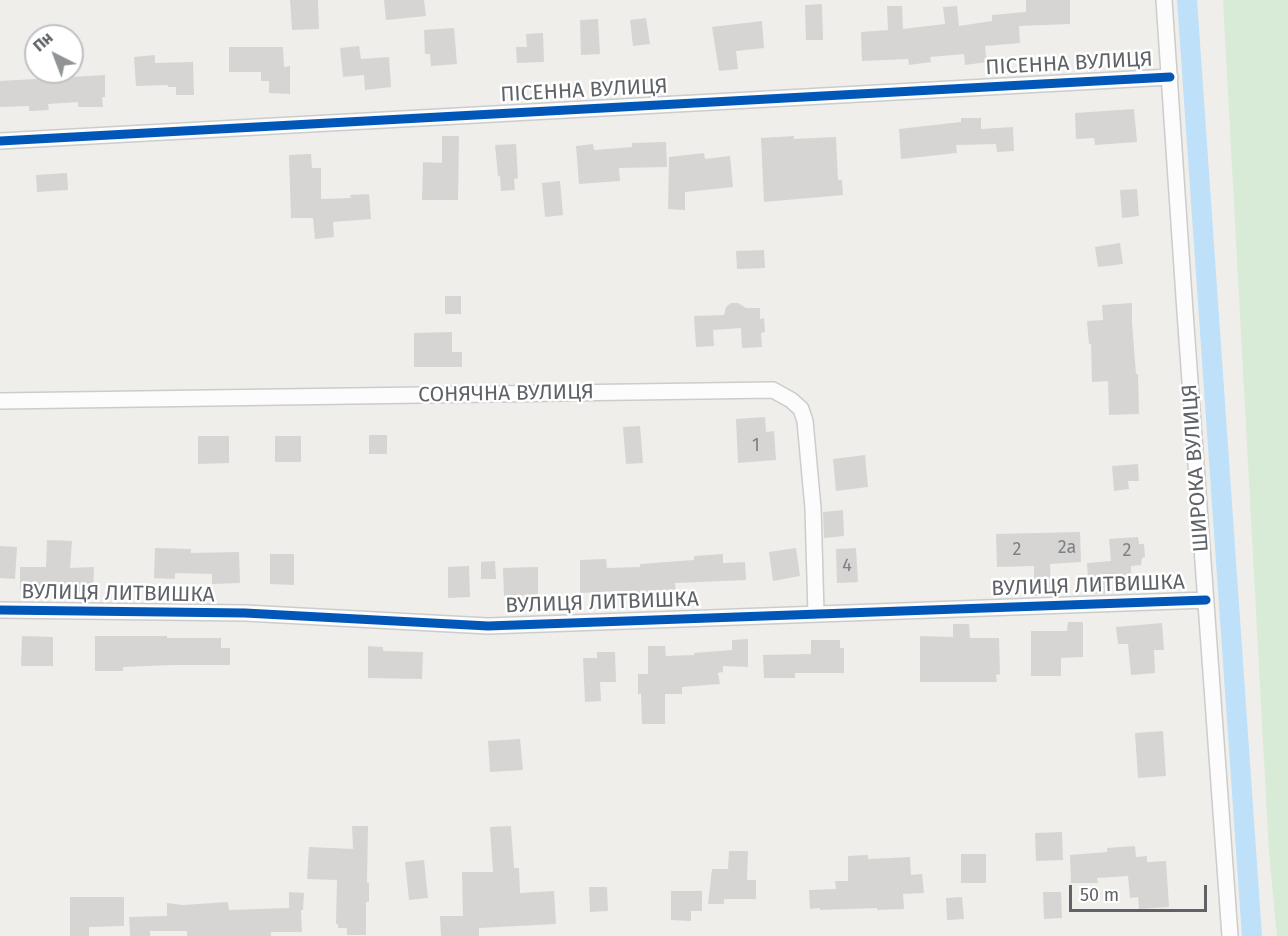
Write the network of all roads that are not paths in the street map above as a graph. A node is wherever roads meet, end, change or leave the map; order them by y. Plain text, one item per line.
1 (1164, 0) edge
2 (1170, 77) junction
3 (0, 141) edge
4 (0, 401) edge
5 (1206, 600) junction
6 (0, 610) edge
7 (816, 613) junction
8 (1230, 936) edge

1 - 2 street, ШИРОКА ВУЛИЦЯ
2 - 3 street, ПІСЕННА ВУЛИЦЯ
2 - 5 street, ШИРОКА ВУЛИЦЯ
4 - 7 street, СОНЯЧНА ВУЛИЦЯ
5 - 7 street, ВУЛИЦЯ ЛИТВИШКА
5 - 8 street, ШИРОКА ВУЛИЦЯ
6 - 7 street, ВУЛИЦЯ ЛИТВИШКА

